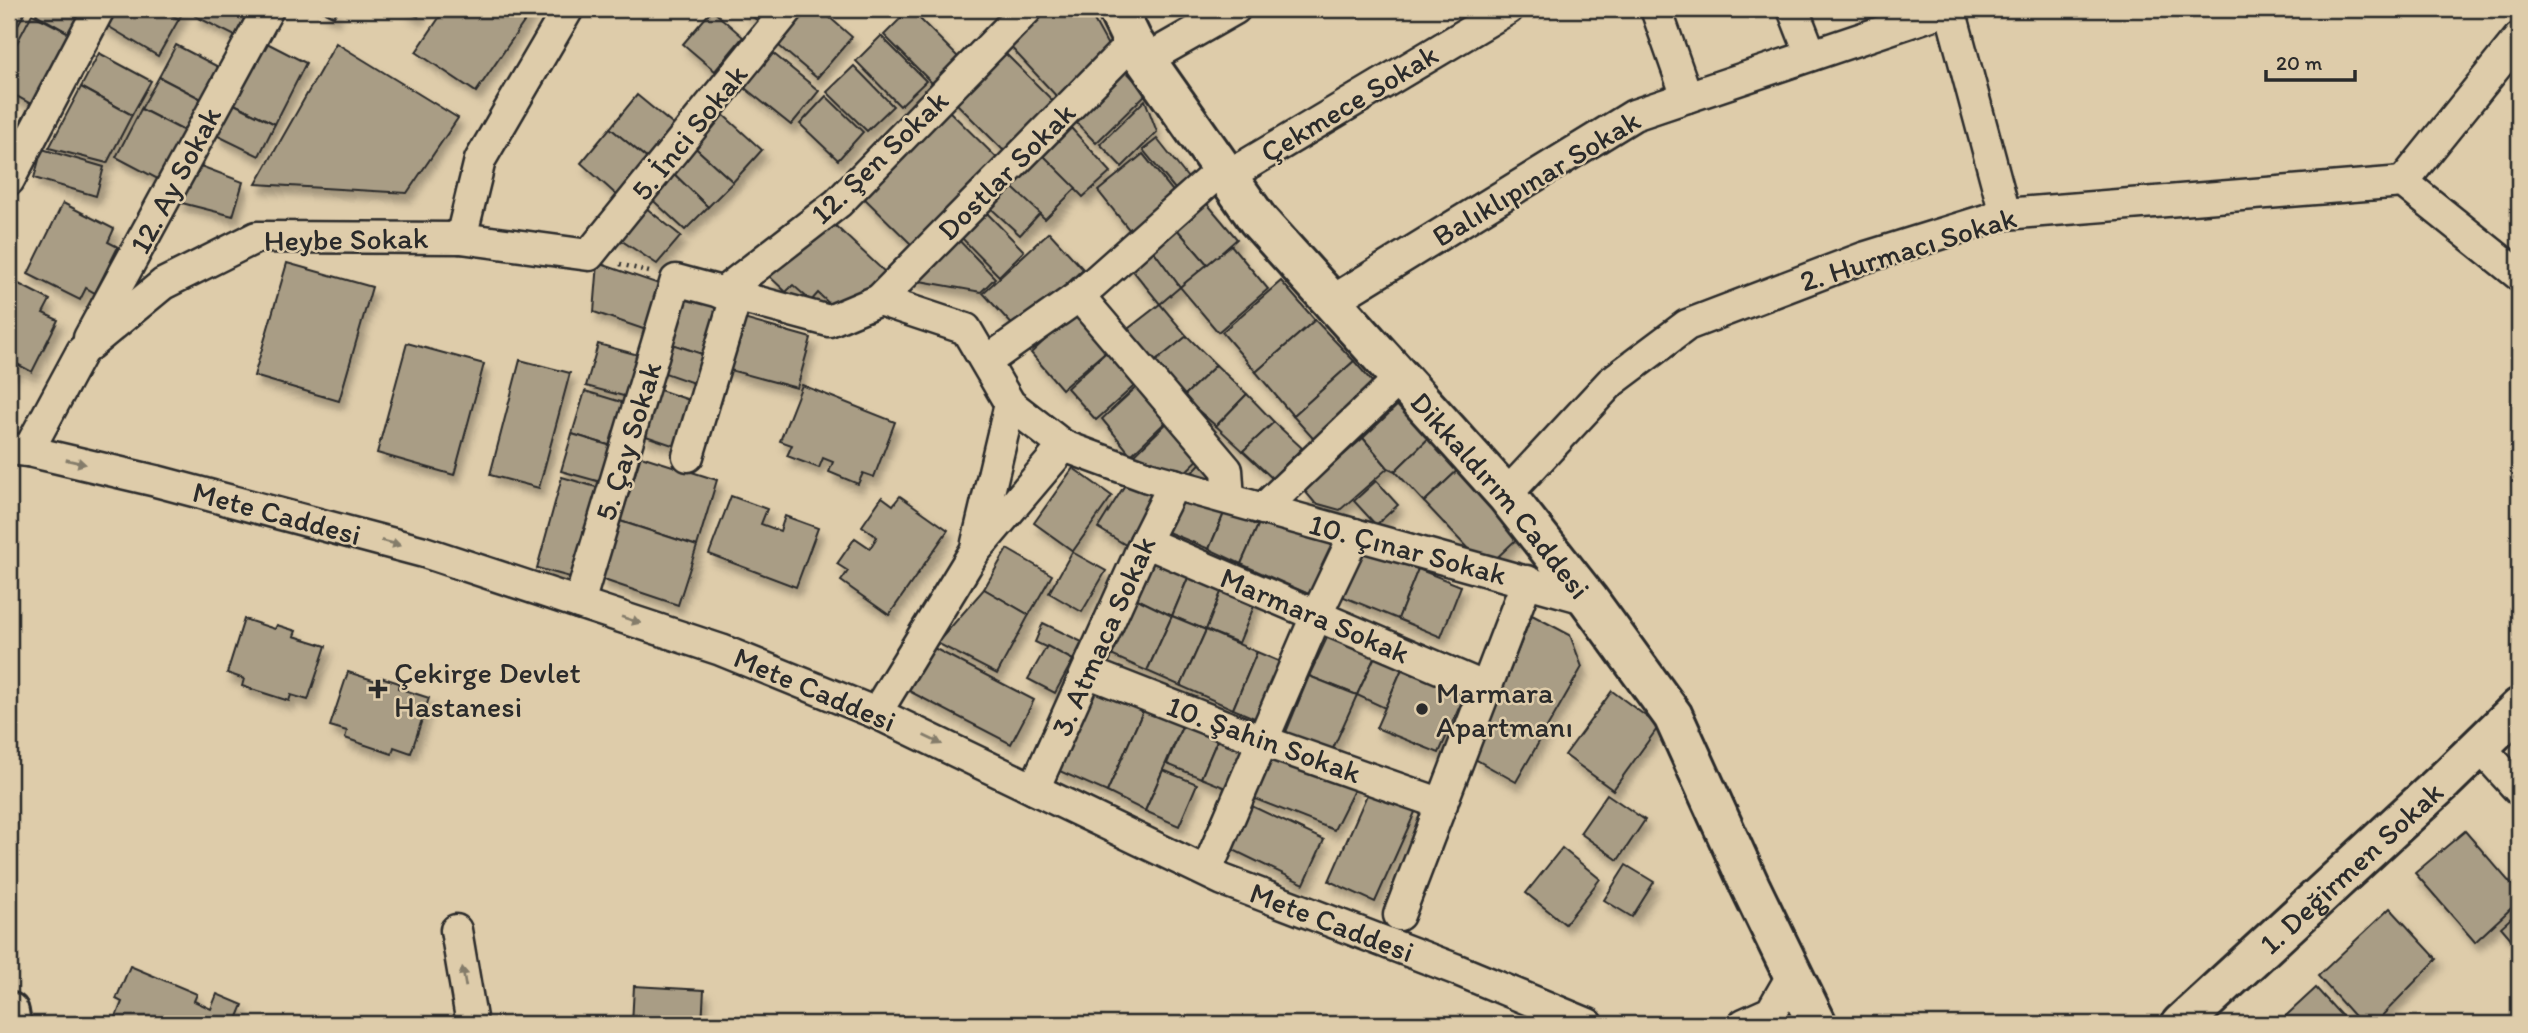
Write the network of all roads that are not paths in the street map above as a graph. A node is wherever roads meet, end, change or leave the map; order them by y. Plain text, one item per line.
1 (99, 9) edge
2 (268, 9) edge
3 (788, 9) edge
4 (1027, 9) edge
5 (1235, 9) edge
6 (1508, 9) edge
7 (1656, 9) edge
8 (1793, 9) edge
9 (1940, 10) edge
10 (562, 11) edge
11 (1132, 37) edge
12 (2519, 38) edge
13 (1811, 55) junction
14 (1686, 97) junction
15 (1224, 173) junction
16 (9, 180) edge
17 (2403, 182) junction
18 (2005, 214) junction
19 (461, 237) junction
20 (589, 255) joint
21 (2519, 275) edge
22 (729, 295) junction
23 (1079, 296) junction
24 (879, 300) junction
25 (1332, 301) junction
26 (82, 351) junction
27 (987, 361) junction
28 (1400, 378) junction
29 (1010, 404) junction
30 (1064, 446) junction
31 (18, 450) edge
32 (688, 456) dead end
33 (1174, 484) junction
34 (1506, 495) junction
35 (1229, 499) junction
36 (1263, 509) junction
37 (1355, 534) junction
38 (1145, 542) junction
39 (975, 551) junction
40 (1527, 582) junction
41 (1588, 598) junction
42 (579, 603) junction
43 (1317, 614) junction
44 (1087, 671) junction
45 (1486, 688) junction
46 (2519, 708) edge
47 (876, 713) junction
48 (1263, 741) junction
49 (2480, 747) junction
50 (1034, 789) junction
51 (2519, 790) edge
52 (1441, 804) junction
53 (1213, 856) dead end
54 (1399, 915) dead end
55 (456, 930) dead end
56 (1793, 974) junction
57 (9, 1012) edge
58 (11, 1024) edge
59 (472, 1024) edge
60 (1588, 1024) edge
61 (1744, 1024) edge
62 (1817, 1024) edge
63 (2181, 1024) edge

1 - 16 street
2 - 26 street, 12. Ay Sokak
3 - 20 street, 5. İnci Sokak
4 - 22 street, 12. Şen Sokak
5 - 11 street, Dostlar Sokak
6 - 15 street, Çekmece Sokak
7 - 14 street
8 - 13 street
9 - 13 street, Balıklıpınar Sokak
9 - 18 street
10 - 19 street
11 - 15 main road, Dikkaldırım Caddesi
11 - 24 street, Dostlar Sokak
12 - 17 street
13 - 14 street, Balıklıpınar Sokak
14 - 25 street, Balıklıpınar Sokak
15 - 23 street
15 - 25 main road, Dikkaldırım Caddesi
17 - 18 street, 2. Hurmacı Sokak
17 - 21 street
18 - 34 street, 2. Hurmacı Sokak
19 - 20 street, Heybe Sokak
19 - 26 street, Heybe Sokak
22 - 24 street
22 - 32 street
22 - 42 street, 5. Çay Sokak
23 - 27 street
23 - 35 street
24 - 27 street, 10. Çınar Sokak
25 - 28 main road, Dikkaldırım Caddesi
26 - 31 street, Heybe Sokak
27 - 29 street, 10. Çınar Sokak
28 - 34 main road, Dikkaldırım Caddesi
28 - 36 street
29 - 30 street, 10. Çınar Sokak
29 - 39 street
30 - 33 street, 10. Çınar Sokak
30 - 39 street
31 -> 42 street, Mete Caddesi
33 - 35 street, 10. Çınar Sokak
33 - 38 street, 3. Atmaca Sokak
34 - 41 main road, Dikkaldırım Caddesi
35 - 36 street, 10. Çınar Sokak
36 - 37 street, 10. Çınar Sokak
37 - 40 street, 10. Çınar Sokak
37 - 43 street
38 - 43 street, Marmara Sokak
38 - 44 street, 3. Atmaca Sokak
39 - 47 street
40 - 41 street, 10. Çınar Sokak
40 - 45 street
41 - 56 main road, Dikkaldırım Caddesi
42 -> 47 street, Mete Caddesi
43 - 45 street, Marmara Sokak
43 - 48 street
44 - 48 street, 10. Şahin Sokak
44 - 50 street, 3. Atmaca Sokak
45 - 52 street
46 - 49 main road, 1. Değirmen Sokak
47 -> 50 street, Mete Caddesi
48 - 52 street, 10. Şahin Sokak
48 - 53 street
49 - 51 street
49 - 63 main road, 1. Değirmen Sokak
50 - 60 street, Mete Caddesi
52 - 54 street
59 -> 55 street
56 - 61 street
56 - 62 main road, Dikkaldırım Caddesi
57 - 58 main road

